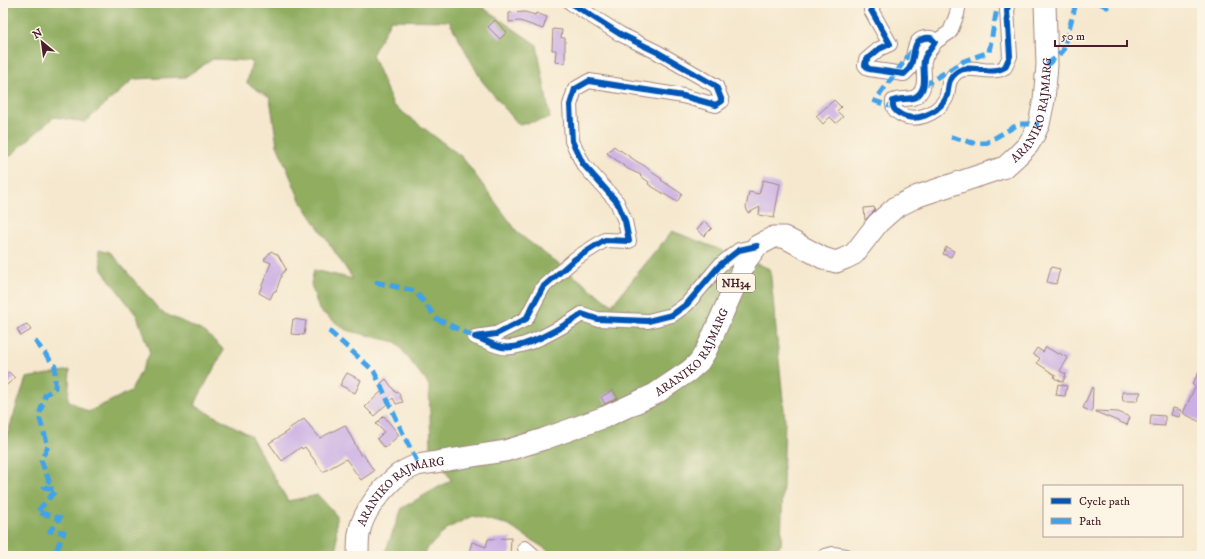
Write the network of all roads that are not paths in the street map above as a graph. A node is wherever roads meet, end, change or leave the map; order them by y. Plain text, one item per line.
1 (571, 3) edge
2 (874, 3) edge
3 (959, 3) edge
4 (1008, 3) edge
5 (1045, 3) edge
6 (935, 42) junction
7 (757, 246) junction
8 (358, 556) edge
9 (825, 556) edge
10 (846, 556) edge

1 - 7 street
2 - 6 street
3 - 6 street
4 - 6 street
5 - 7 highway, ARANIKO RAJMARG / NH34
7 - 8 highway, ARANIKO RAJMARG / NH34
9 - 10 street

